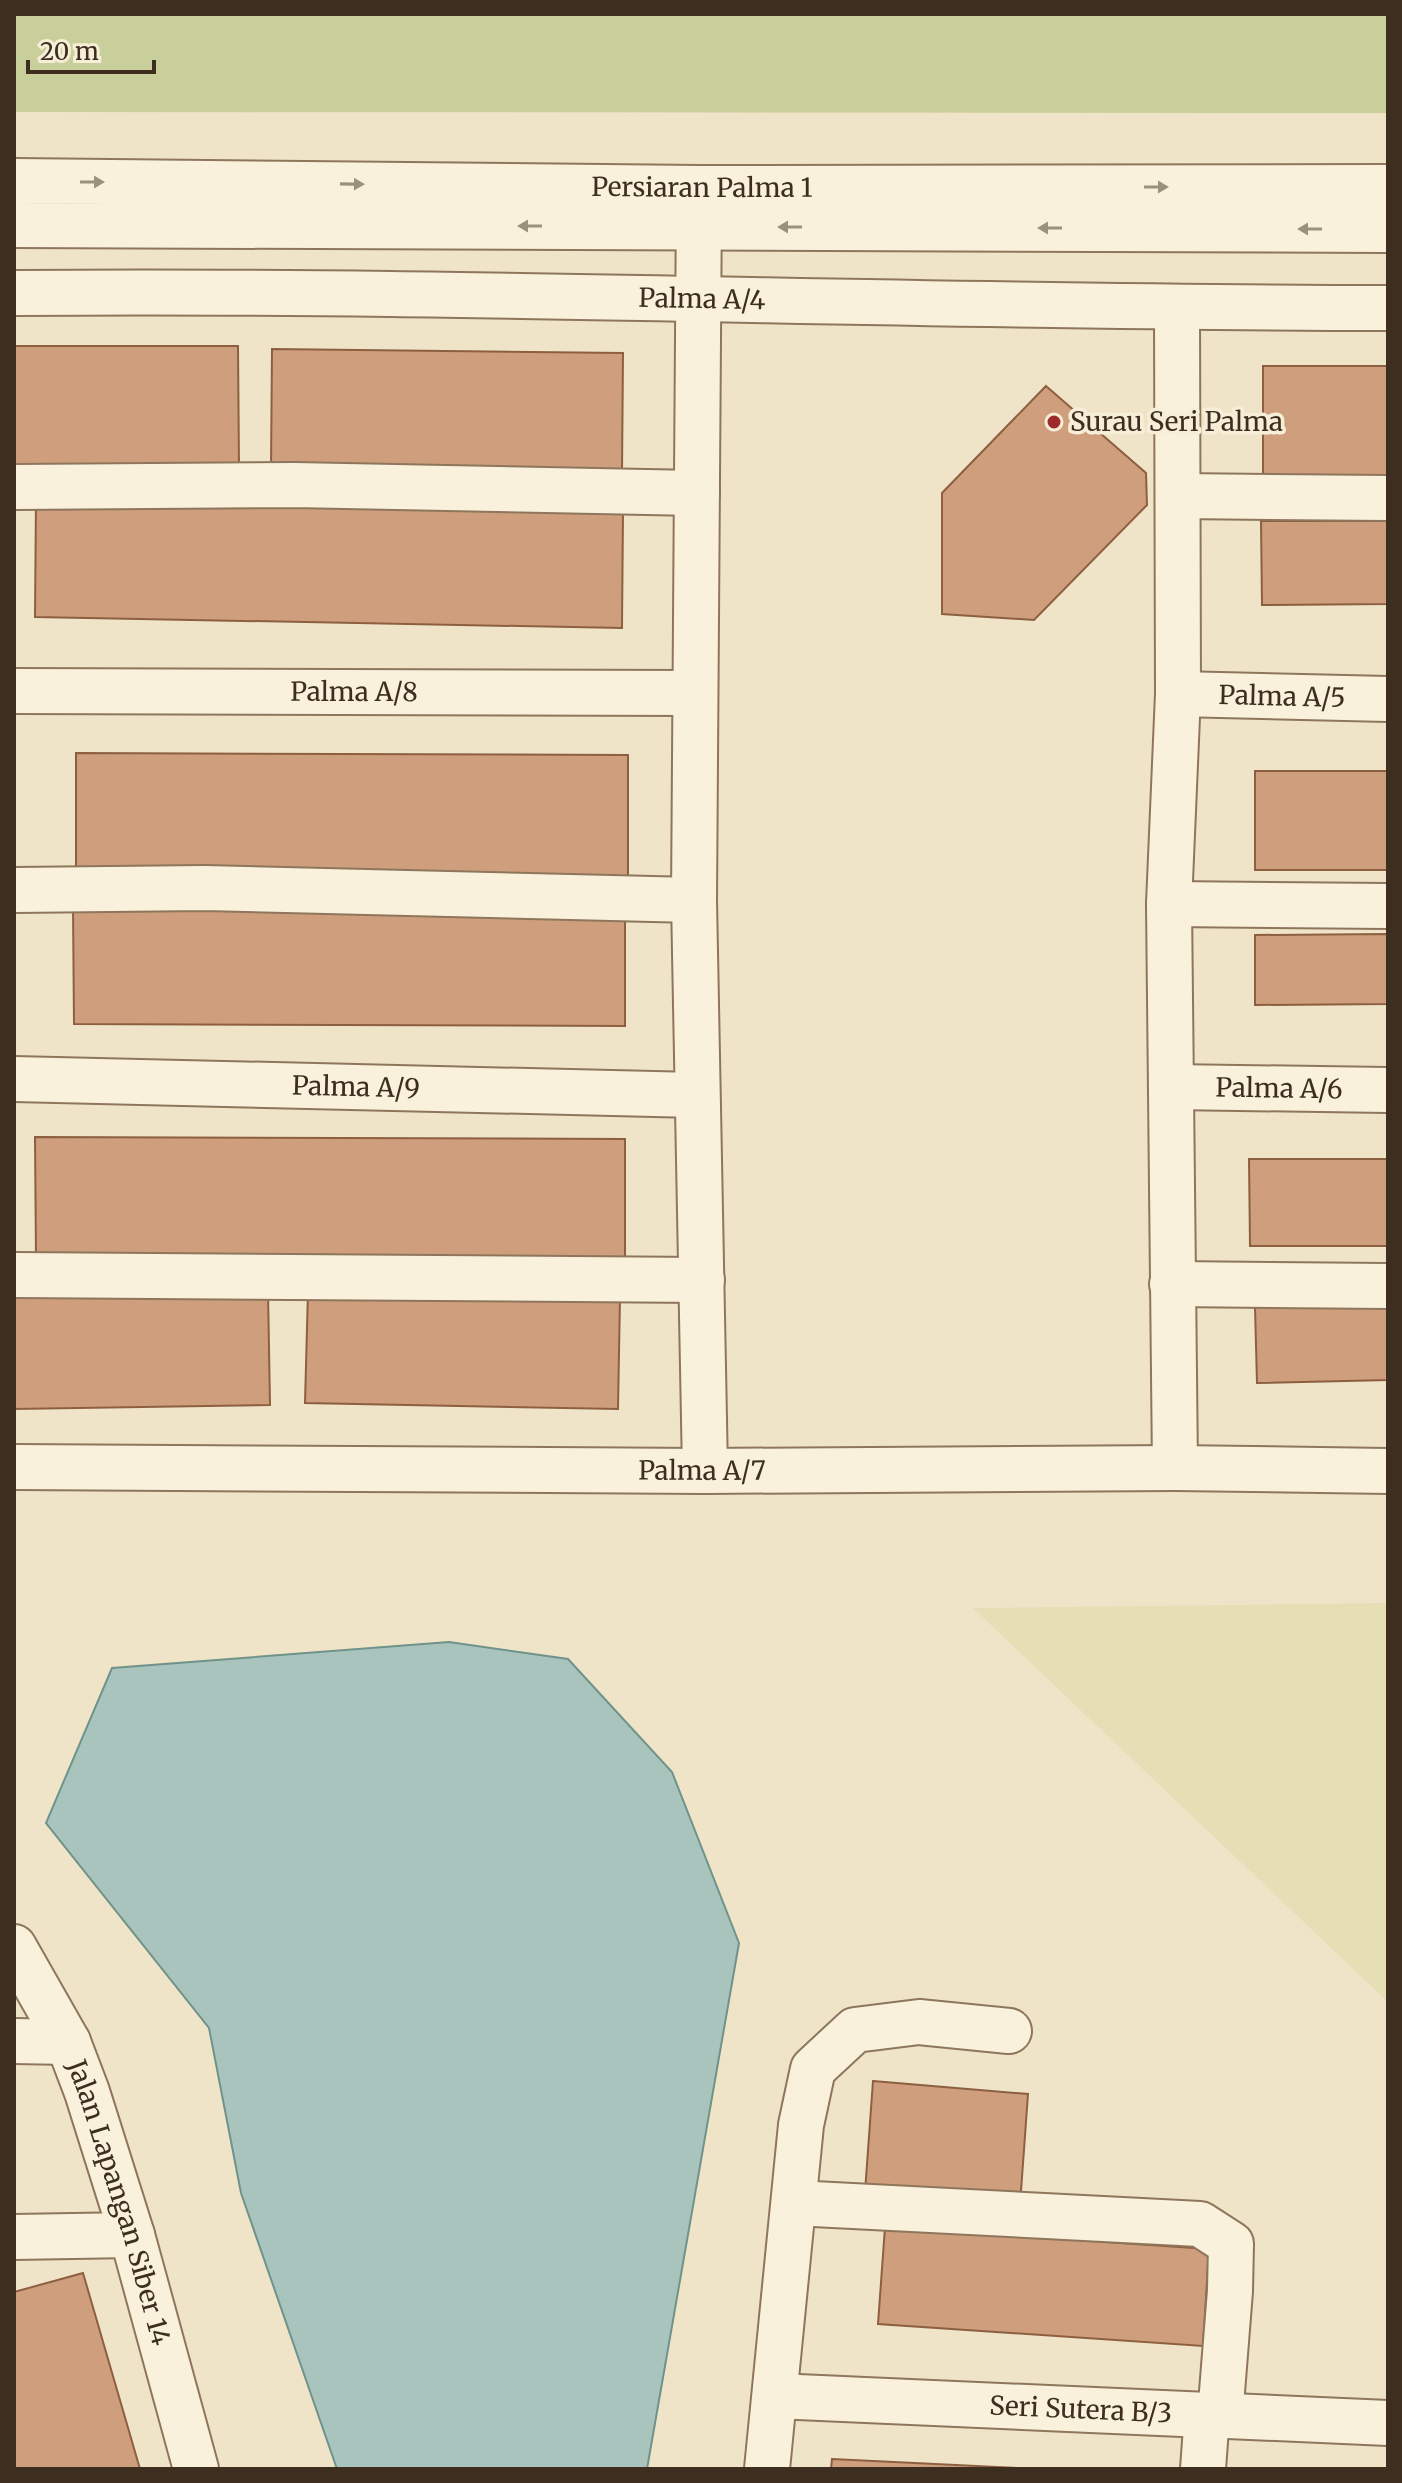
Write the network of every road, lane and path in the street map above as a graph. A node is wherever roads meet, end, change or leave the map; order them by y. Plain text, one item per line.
1 (14, 181) edge
2 (1388, 187) edge
3 (698, 207) junction
4 (14, 225) edge
5 (1388, 230) edge
6 (14, 293) edge
7 (700, 298) junction
8 (1177, 308) junction
9 (1388, 308) edge
10 (14, 487) edge
11 (697, 493) junction
12 (1178, 496) junction
13 (1388, 498) edge
14 (14, 691) edge
15 (694, 693) junction
16 (1178, 694) junction
17 (1388, 699) edge
18 (14, 890) edge
19 (694, 900) junction
20 (1169, 904) junction
21 (1388, 906) edge
22 (14, 1079) edge
23 (1171, 1087) junction
24 (1388, 1090) edge
25 (696, 1095) junction
26 (14, 1275) edge
27 (702, 1280) junction
28 (1172, 1284) junction
29 (1388, 1286) edge
30 (14, 1467) edge
31 (1175, 1468) junction
32 (705, 1471) junction
33 (1388, 1471) edge
34 (14, 1947) edge
35 (1009, 2031) dead end
36 (14, 2041) edge
37 (68, 2042) junction
38 (794, 2203) junction
39 (132, 2235) junction
40 (14, 2237) edge
41 (775, 2396) junction
42 (1214, 2416) junction
43 (1388, 2423) edge
44 (196, 2469) edge
45 (767, 2469) edge
46 (1203, 2469) edge

1 -> 3 street, Persiaran Palma 1
3 -> 2 street, Persiaran Palma 1
3 -> 4 street
5 -> 3 street
3 - 7 street
6 - 7 street, Palma A/4
7 - 8 street, Palma A/4
7 - 11 street
8 - 9 street, Palma A/4
8 - 12 street
10 - 11 street
11 - 15 street
12 - 13 street
12 - 16 street
14 - 15 street, Palma A/8
15 - 19 street
16 - 17 street, Palma A/5
16 - 20 street
18 - 19 street
19 - 25 street
20 - 21 street
20 - 23 street
22 - 25 street, Palma A/9
23 - 24 street, Palma A/6
23 - 28 street
25 - 27 street
26 - 27 street
27 - 32 street
28 - 29 street
28 - 31 street
30 - 32 street, Palma A/7
31 - 32 street, Palma A/7
31 - 33 street, Palma A/7
34 - 37 street, Jalan Lapangan Siber 14
35 - 38 street
36 - 37 street
37 - 39 street, Jalan Lapangan Siber 14
38 - 41 street
38 - 42 street
39 - 40 street
39 - 44 street, Jalan Lapangan Siber 14
41 - 42 street, Seri Sutera B/3
41 - 45 street
42 - 43 street, Seri Sutera B/3
42 - 46 street

